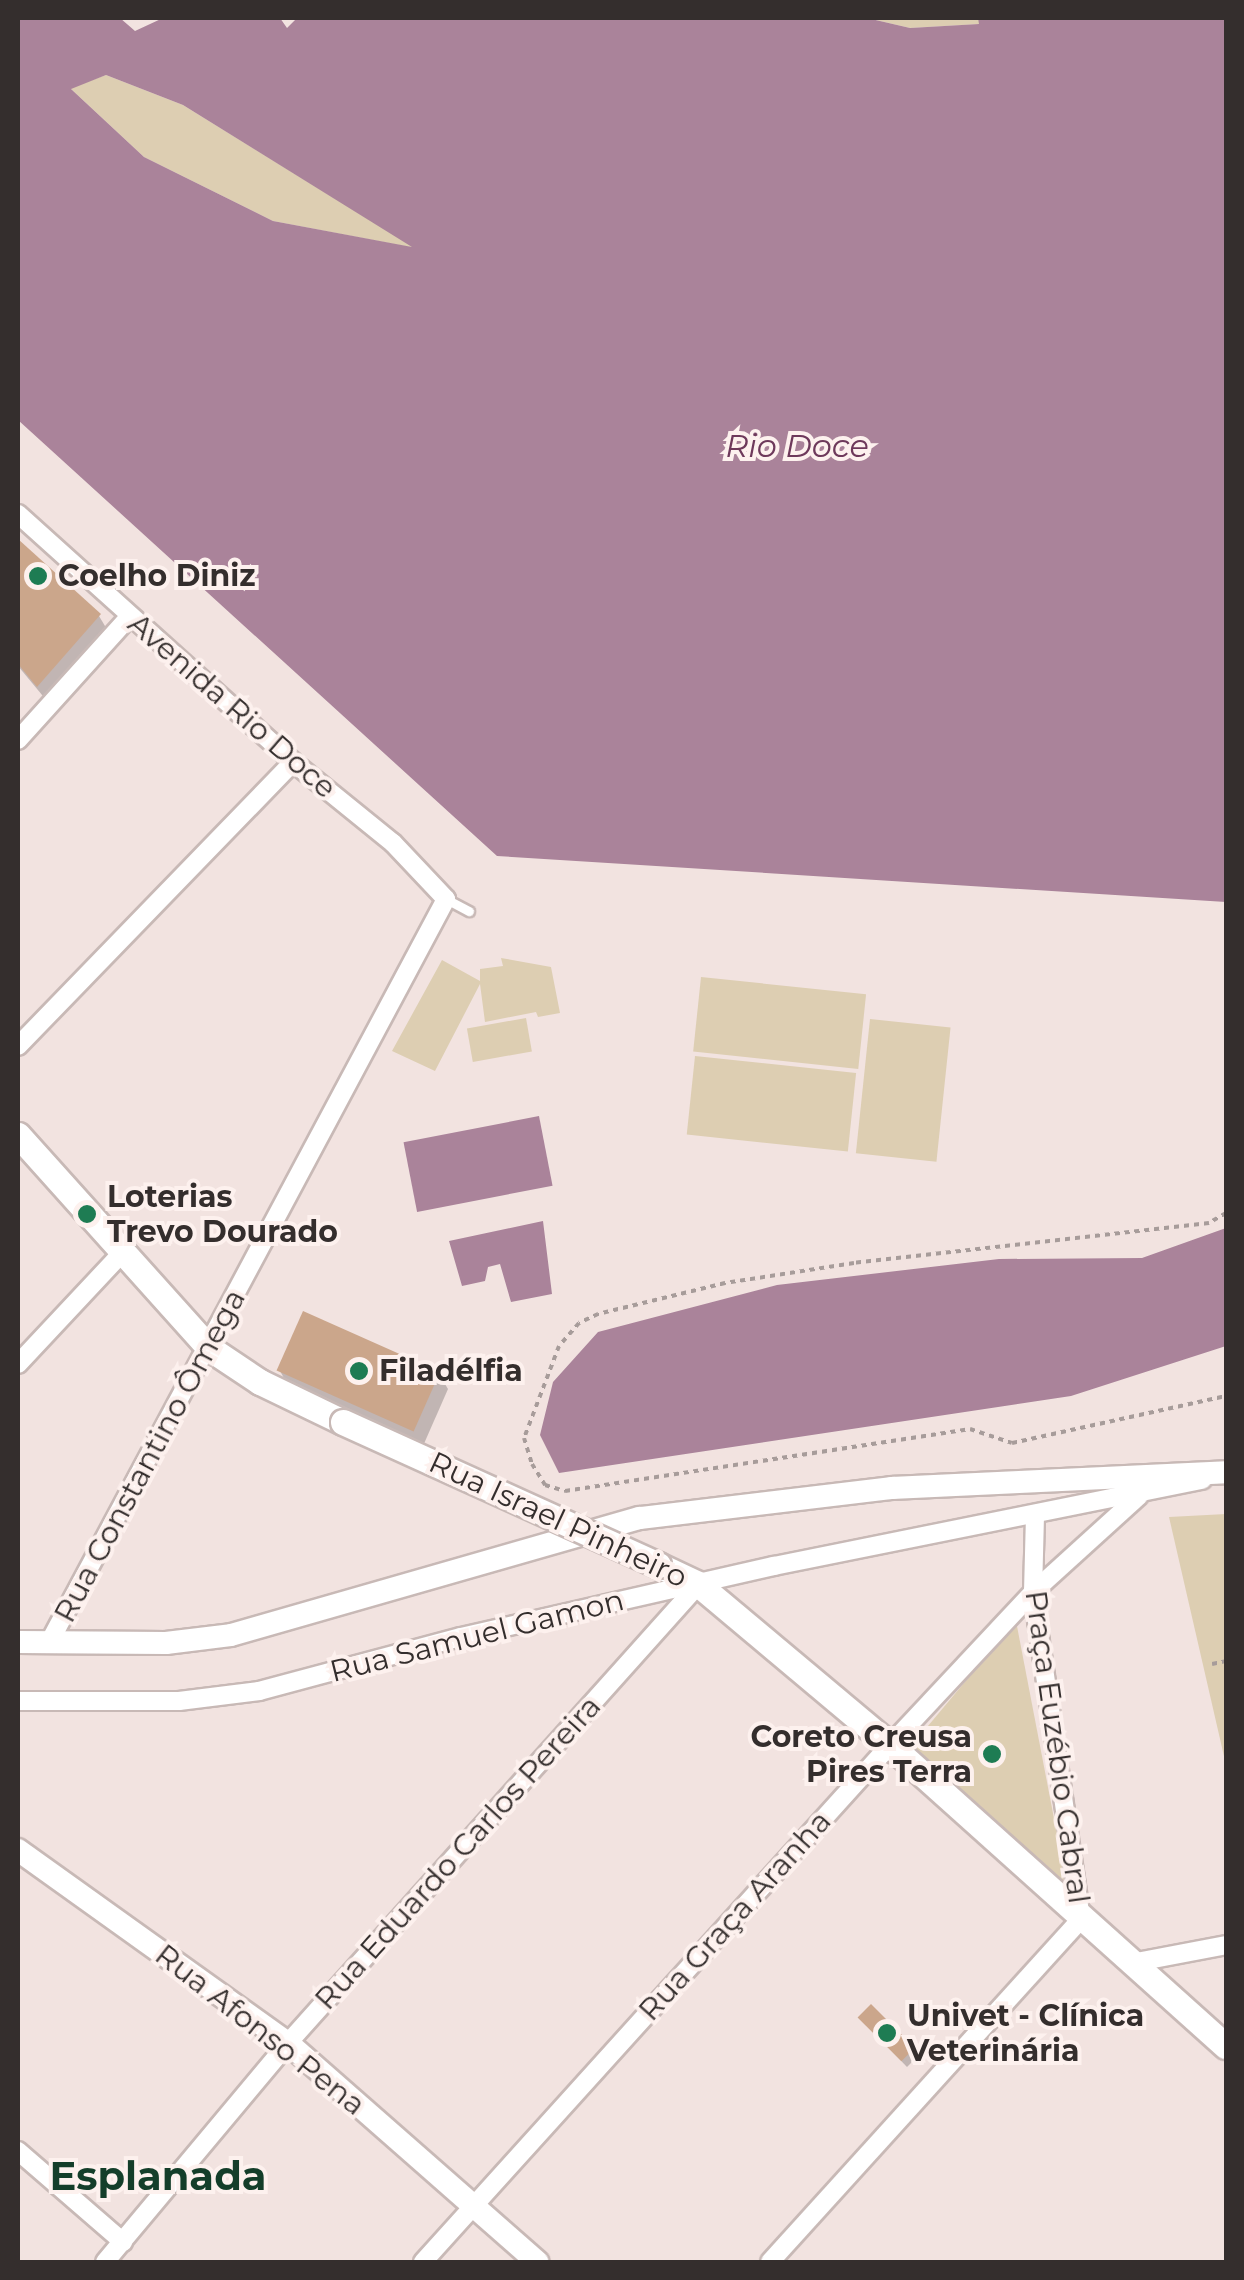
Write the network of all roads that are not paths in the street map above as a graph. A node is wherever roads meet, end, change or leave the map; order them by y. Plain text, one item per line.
1 (18, 514) edge
2 (129, 617) junction
3 (18, 740) edge
4 (293, 762) junction
5 (446, 900) junction
6 (469, 912) dead end
7 (18, 1046) edge
8 (18, 1134) edge
9 (121, 1254) junction
10 (209, 1348) junction
11 (18, 1364) edge
12 (1226, 1473) edge
13 (1141, 1494) junction
14 (1035, 1514) junction
15 (698, 1584) junction
16 (1033, 1592) junction
17 (50, 1641) junction
18 (18, 1642) edge
19 (18, 1701) edge
20 (890, 1745) junction
21 (18, 1850) edge
22 (1081, 1919) junction
23 (1226, 1945) edge
24 (1132, 1963) junction
25 (288, 2043) junction
26 (1226, 2046) edge
27 (18, 2151) edge
28 (473, 2205) junction
29 (124, 2242) junction
30 (105, 2262) edge
31 (423, 2262) edge
32 (537, 2262) edge
33 (770, 2262) edge

1 - 2 street, Avenida Rio Doce
2 - 3 street
2 - 4 street, Avenida Rio Doce
4 - 5 street, Avenida Rio Doce
4 - 7 street
5 - 6 lane
5 - 10 street, Rua Constantino Ômega
8 - 9 main road, Rua Israel Pinheiro
9 - 10 main road, Rua Israel Pinheiro
9 - 11 street
10 - 15 main road, Rua Israel Pinheiro, bridge
10 - 17 street, Rua Constantino Ômega
12 - 13 street, Rua Samuel Gamon
12 - 17 street
13 - 14 street, Rua Samuel Gamon
13 - 16 street, Rua Graça Aranha
14 - 15 street, Rua Samuel Gamon
14 - 16 street, Praça Euzébio Cabral
15 - 19 street, Rua Samuel Gamon
15 - 20 main road, Rua Israel Pinheiro
15 - 25 street, Rua Eduardo Carlos Pereira
16 - 20 street, Rua Graça Aranha
16 - 22 street, Praça Euzébio Cabral
17 - 18 street
20 - 22 main road, Rua Israel Pinheiro
20 - 28 street, Rua Graça Aranha
21 - 25 street, Rua Afonso Pena
22 - 24 main road, Rua Israel Pinheiro
22 - 33 street
23 - 24 street
24 - 26 main road, Rua Israel Pinheiro
25 - 28 street, Rua Afonso Pena
25 - 29 street, Rua Eduardo Carlos Pereira
27 - 29 street
28 - 31 street, Rua Graça Aranha
28 - 32 street, Rua Afonso Pena
29 - 30 street, Rua Eduardo Carlos Pereira

